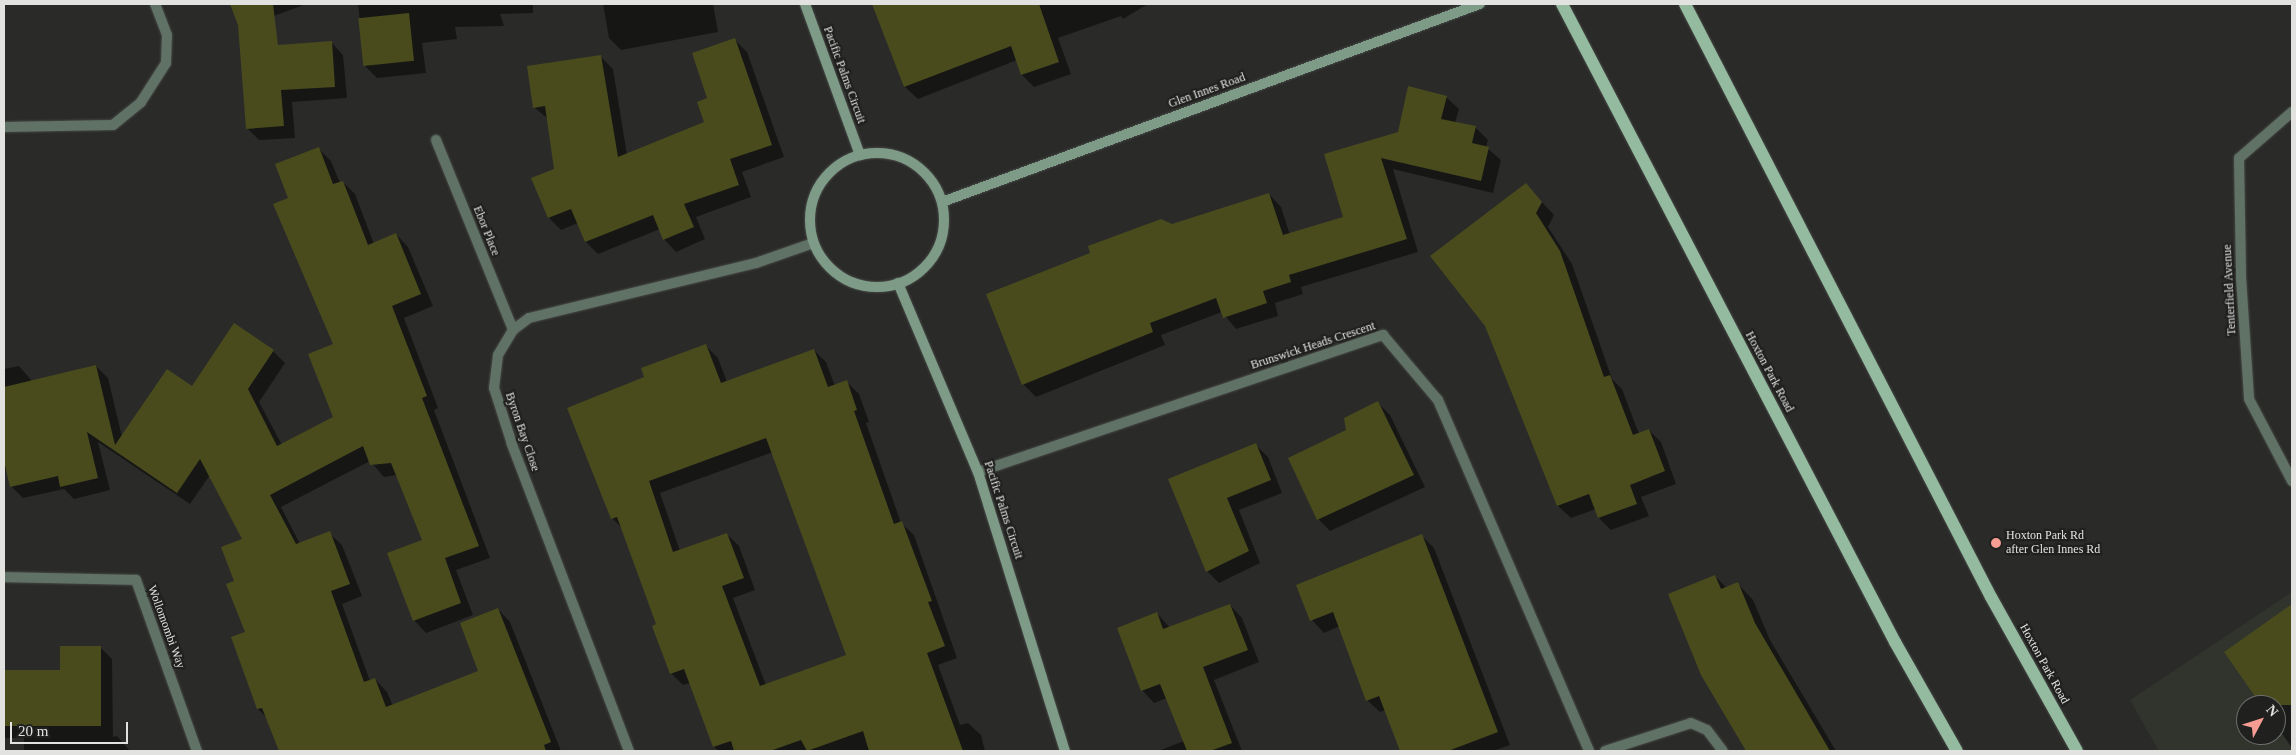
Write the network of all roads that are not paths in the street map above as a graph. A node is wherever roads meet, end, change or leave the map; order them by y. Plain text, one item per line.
1 (155, 4) edge
2 (805, 4) edge
3 (1480, 4) edge
4 (1562, 4) edge
5 (1685, 4) edge
6 (2292, 112) edge
7 (4, 126) edge
8 (436, 140) dead end
9 (860, 155) junction
10 (942, 202) junction
11 (814, 243) junction
12 (898, 283) junction
13 (513, 330) junction
14 (978, 472) junction
15 (2292, 481) edge
16 (4, 577) edge
17 (197, 751) edge
18 (628, 751) edge
19 (1065, 751) edge
20 (1589, 751) edge
21 (1605, 751) edge
22 (1723, 751) edge
23 (1956, 751) edge
24 (2078, 751) edge

1 - 7 street
2 - 9 street, Pacific Palms Circuit
3 - 10 street, Glen Innes Road
4 - 23 main road, Hoxton Park Road
5 - 24 main road, Hoxton Park Road
6 - 15 street, Tenterfield Avenue
8 - 13 street, Ebor Place
9 - 10 street
9 - 11 street
10 - 12 street
11 - 12 street
11 - 13 street, Byron Bay Close
12 - 14 street, Pacific Palms Circuit
13 - 18 street, Byron Bay Close
14 - 19 street, Pacific Palms Circuit
14 - 20 street, Brunswick Heads Crescent
16 - 17 street, Wollomombi Way
21 - 22 street

